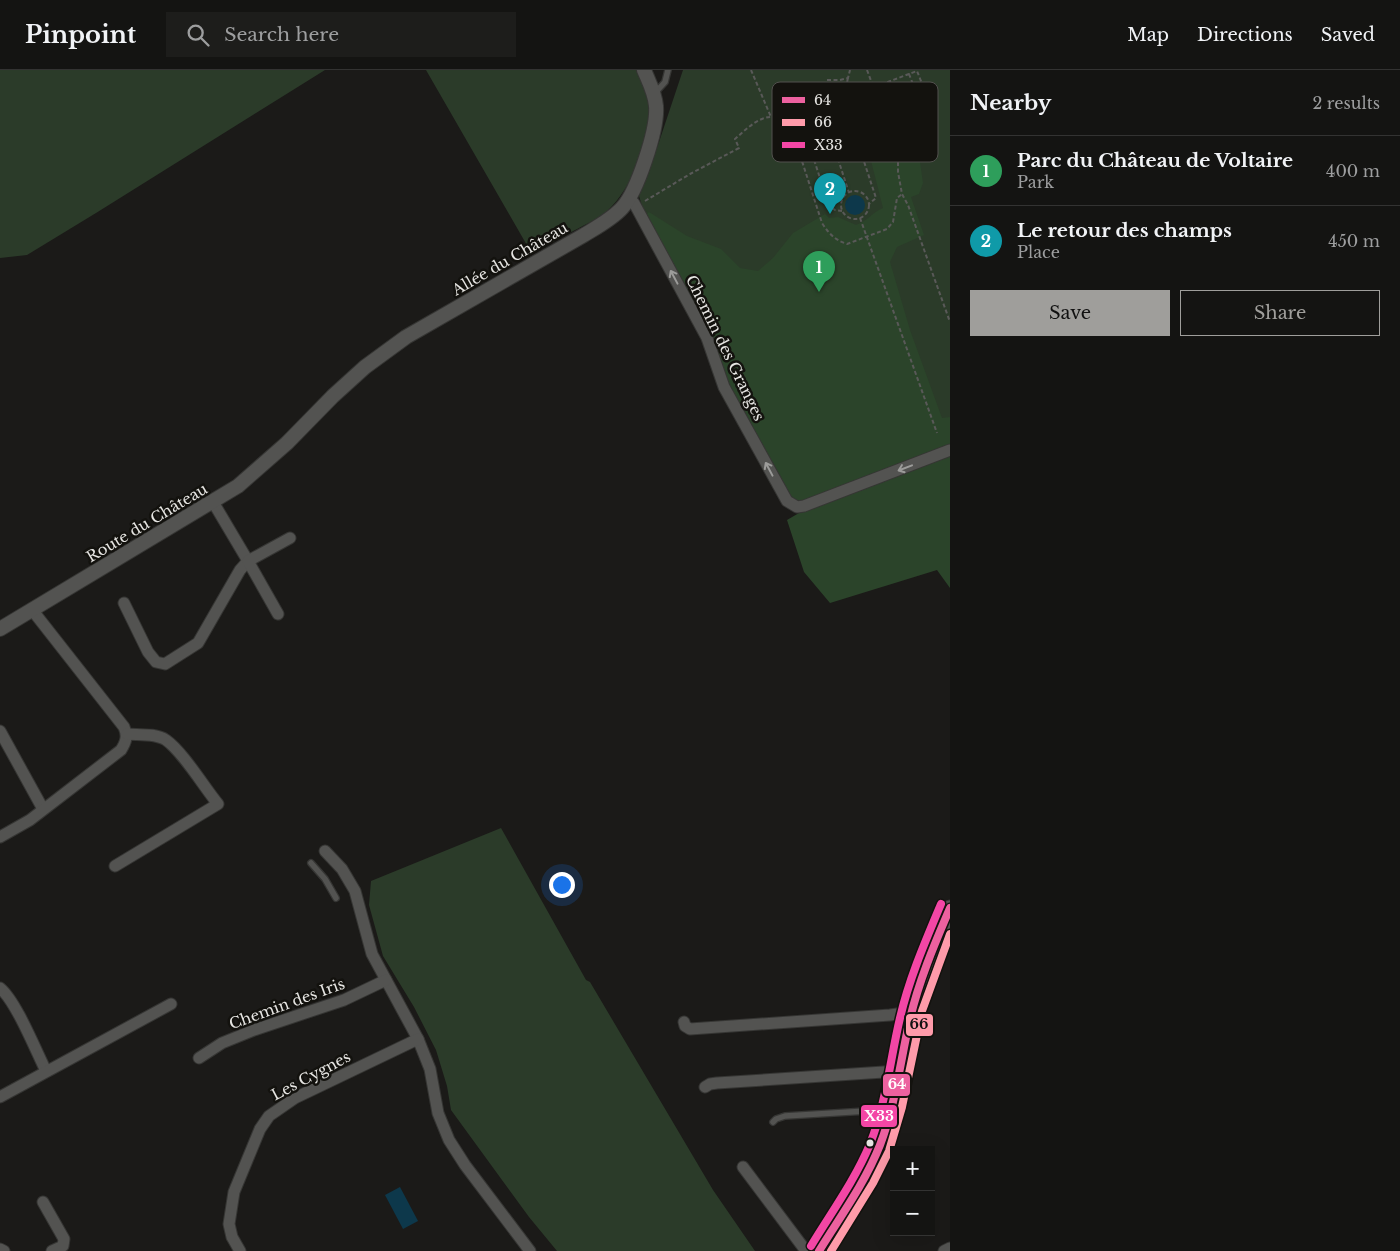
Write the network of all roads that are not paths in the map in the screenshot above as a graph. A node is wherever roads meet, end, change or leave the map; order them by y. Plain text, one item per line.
1 (644, 70) edge
2 (668, 70) edge
3 (654, 94) junction
4 (631, 201) junction
5 (300, 430) joint
6 (950, 450) edge
7 (214, 502) junction
8 (290, 538) dead end
9 (248, 561) junction
10 (124, 603) dead end
11 (33, 610) junction
12 (278, 614) dead end
13 (0, 629) edge
14 (0, 731) edge
15 (127, 734) junction
16 (43, 808) junction
17 (0, 837) edge
18 (326, 851) dead end
19 (311, 863) dead end
20 (115, 866) dead end
21 (336, 898) dead end
22 (950, 908) edge
23 (386, 980) junction
24 (0, 988) edge
25 (171, 1004) dead end
26 (912, 1012) junction
27 (684, 1022) dead end
28 (418, 1038) junction
29 (198, 1058) dead end
30 (900, 1067) junction
31 (46, 1071) junction
32 (740, 1074) dead end
33 (705, 1087) dead end
34 (0, 1097) edge
35 (883, 1110) junction
36 (773, 1122) dead end
37 (743, 1167) dead end
38 (856, 1191) junction
39 (43, 1202) dead end
40 (950, 1248) edge
41 (0, 1250) edge
42 (4, 1251) edge
43 (52, 1251) edge
44 (240, 1251) edge
45 (530, 1251) edge
46 (806, 1251) edge
47 (819, 1251) edge
48 (944, 1251) edge

1 - 3 street, Allée du Château
2 - 3 lane
3 - 4 street, Allée du Château
4 - 5 street, Allée du Château
6 -> 4 street, Chemin des Granges
5 - 7 street, Route du Château
7 - 9 street
7 - 11 street, Route du Château
8 - 9 street
9 - 10 street
9 - 12 street
11 - 13 street, Route du Château
11 - 15 street
14 - 16 street
15 - 16 street
15 - 20 street
16 - 17 street
18 - 23 street
19 - 21 lane
22 - 26 main road
23 - 28 street
23 - 29 street, Chemin des Iris
24 - 31 street
25 - 31 street
26 - 27 street
26 - 30 main road
28 - 44 street, Les Cygnes
28 - 45 street
30 - 32 street
30 - 33 street
30 - 35 main road
30 - 38 main road
31 - 34 street
35 - 36 lane
35 - 38 main road
37 - 46 street
38 - 47 main road
39 - 43 street
40 - 48 street
41 - 42 street

